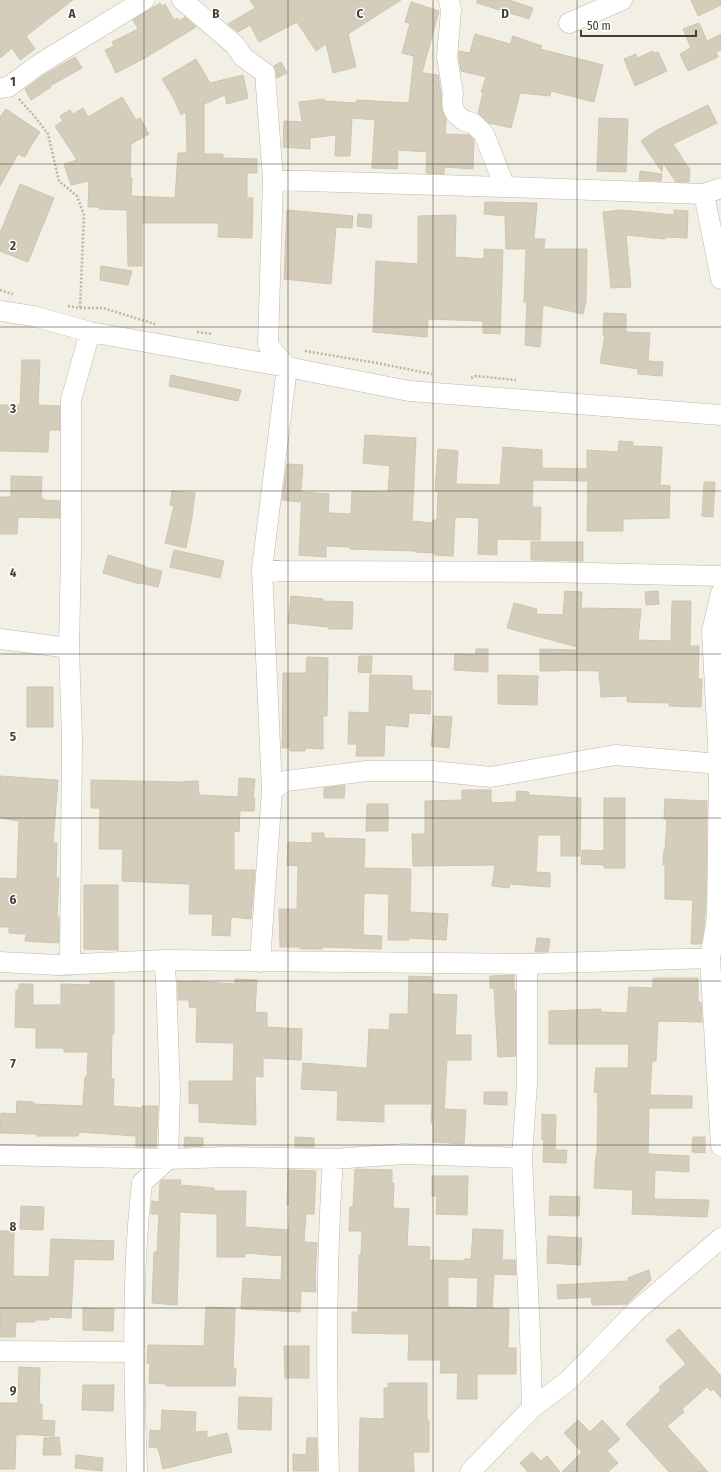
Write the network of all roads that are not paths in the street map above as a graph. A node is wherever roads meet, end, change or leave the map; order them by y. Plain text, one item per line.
1 (144, 0) edge
2 (182, 0) edge
3 (449, 0) edge
4 (622, 0) edge
5 (569, 23) dead end
6 (4, 88) edge
7 (273, 180) junction
8 (505, 186) junction
9 (713, 191) edge
10 (721, 279) edge
11 (0, 311) edge
12 (90, 332) junction
13 (287, 366) junction
14 (721, 415) edge
15 (262, 569) junction
16 (721, 576) edge
17 (721, 593) edge
18 (0, 639) edge
19 (69, 648) junction
20 (719, 764) junction
21 (272, 790) junction
22 (719, 918) edge
23 (710, 958) junction
24 (164, 960) junction
25 (0, 962) edge
26 (260, 962) junction
27 (527, 964) junction
28 (70, 965) junction
29 (721, 1146) edge
30 (0, 1155) edge
31 (168, 1158) junction
32 (522, 1158) junction
33 (333, 1159) junction
34 (721, 1238) edge
35 (0, 1351) edge
36 (135, 1352) junction
37 (532, 1408) junction
38 (137, 1472) edge
39 (329, 1472) edge
40 (470, 1472) edge

1 - 6 street
2 - 7 street
3 - 8 street
4 - 5 street
7 - 8 street
7 - 13 street
8 - 9 street
9 - 10 street
11 - 12 street
12 - 13 street
12 - 19 street
13 - 14 street
13 - 15 street
15 - 16 street
15 - 21 street
17 - 20 street
18 - 19 street
19 - 28 street
20 - 21 street
20 - 22 street
21 - 26 street
22 - 23 street
23 - 27 street
23 - 29 street
24 - 26 street
24 - 28 street
24 - 31 street
25 - 28 street
26 - 27 street
27 - 32 street
30 - 31 street
31 - 33 street
31 - 36 street
32 - 33 street
32 - 37 street
33 - 39 street
34 - 37 street
35 - 36 street
36 - 38 street
37 - 40 street

